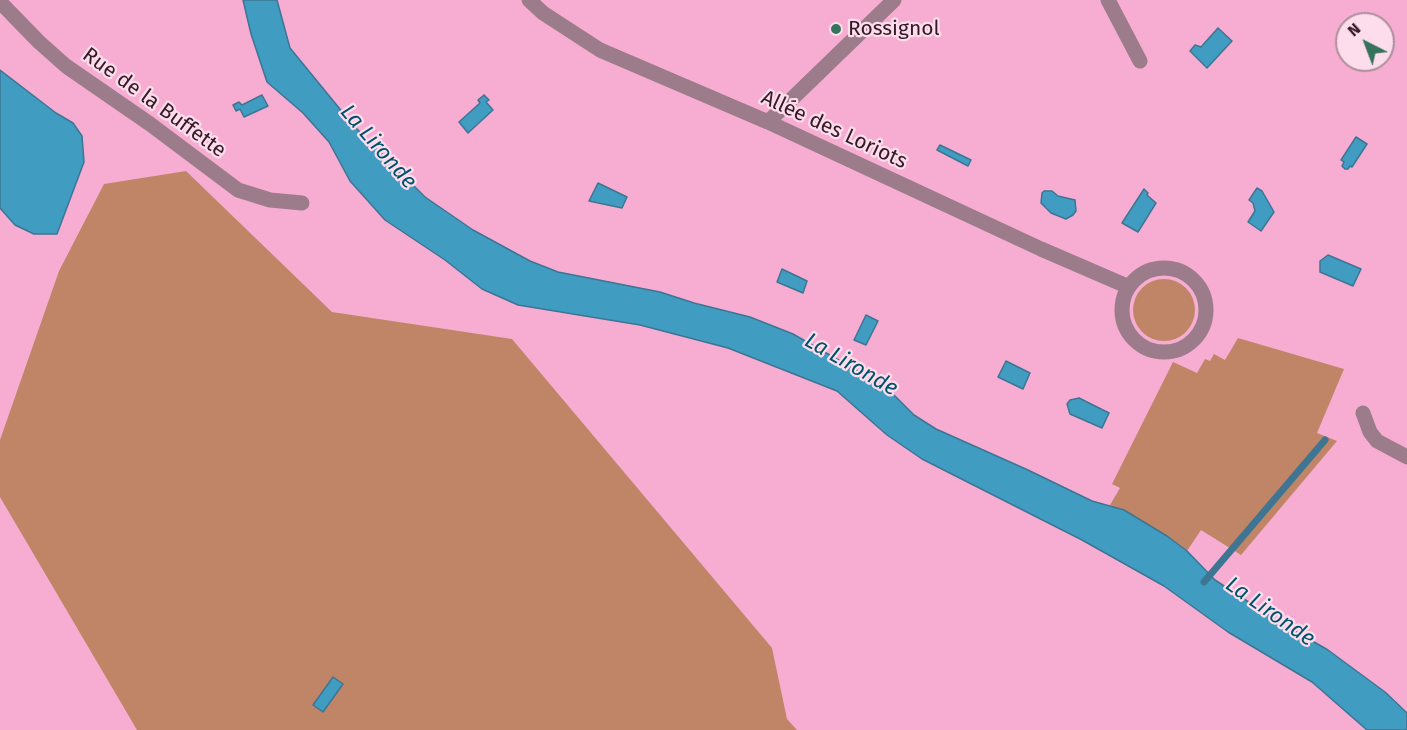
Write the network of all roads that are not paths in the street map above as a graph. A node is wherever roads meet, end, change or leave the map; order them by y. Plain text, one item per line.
1 (529, 0) edge
2 (894, 0) edge
3 (1108, 0) edge
4 (0, 2) edge
5 (1140, 61) dead end
6 (768, 122) junction
7 (303, 203) dead end
8 (1129, 287) junction
9 (1363, 413) dead end
10 (1407, 457) edge

1 - 6 street, Allée des Loriots
2 - 6 street
3 - 5 street
4 - 7 street, Rue de la Buffette
6 - 8 street, Allée des Loriots
8 - 8 street
9 - 10 street

